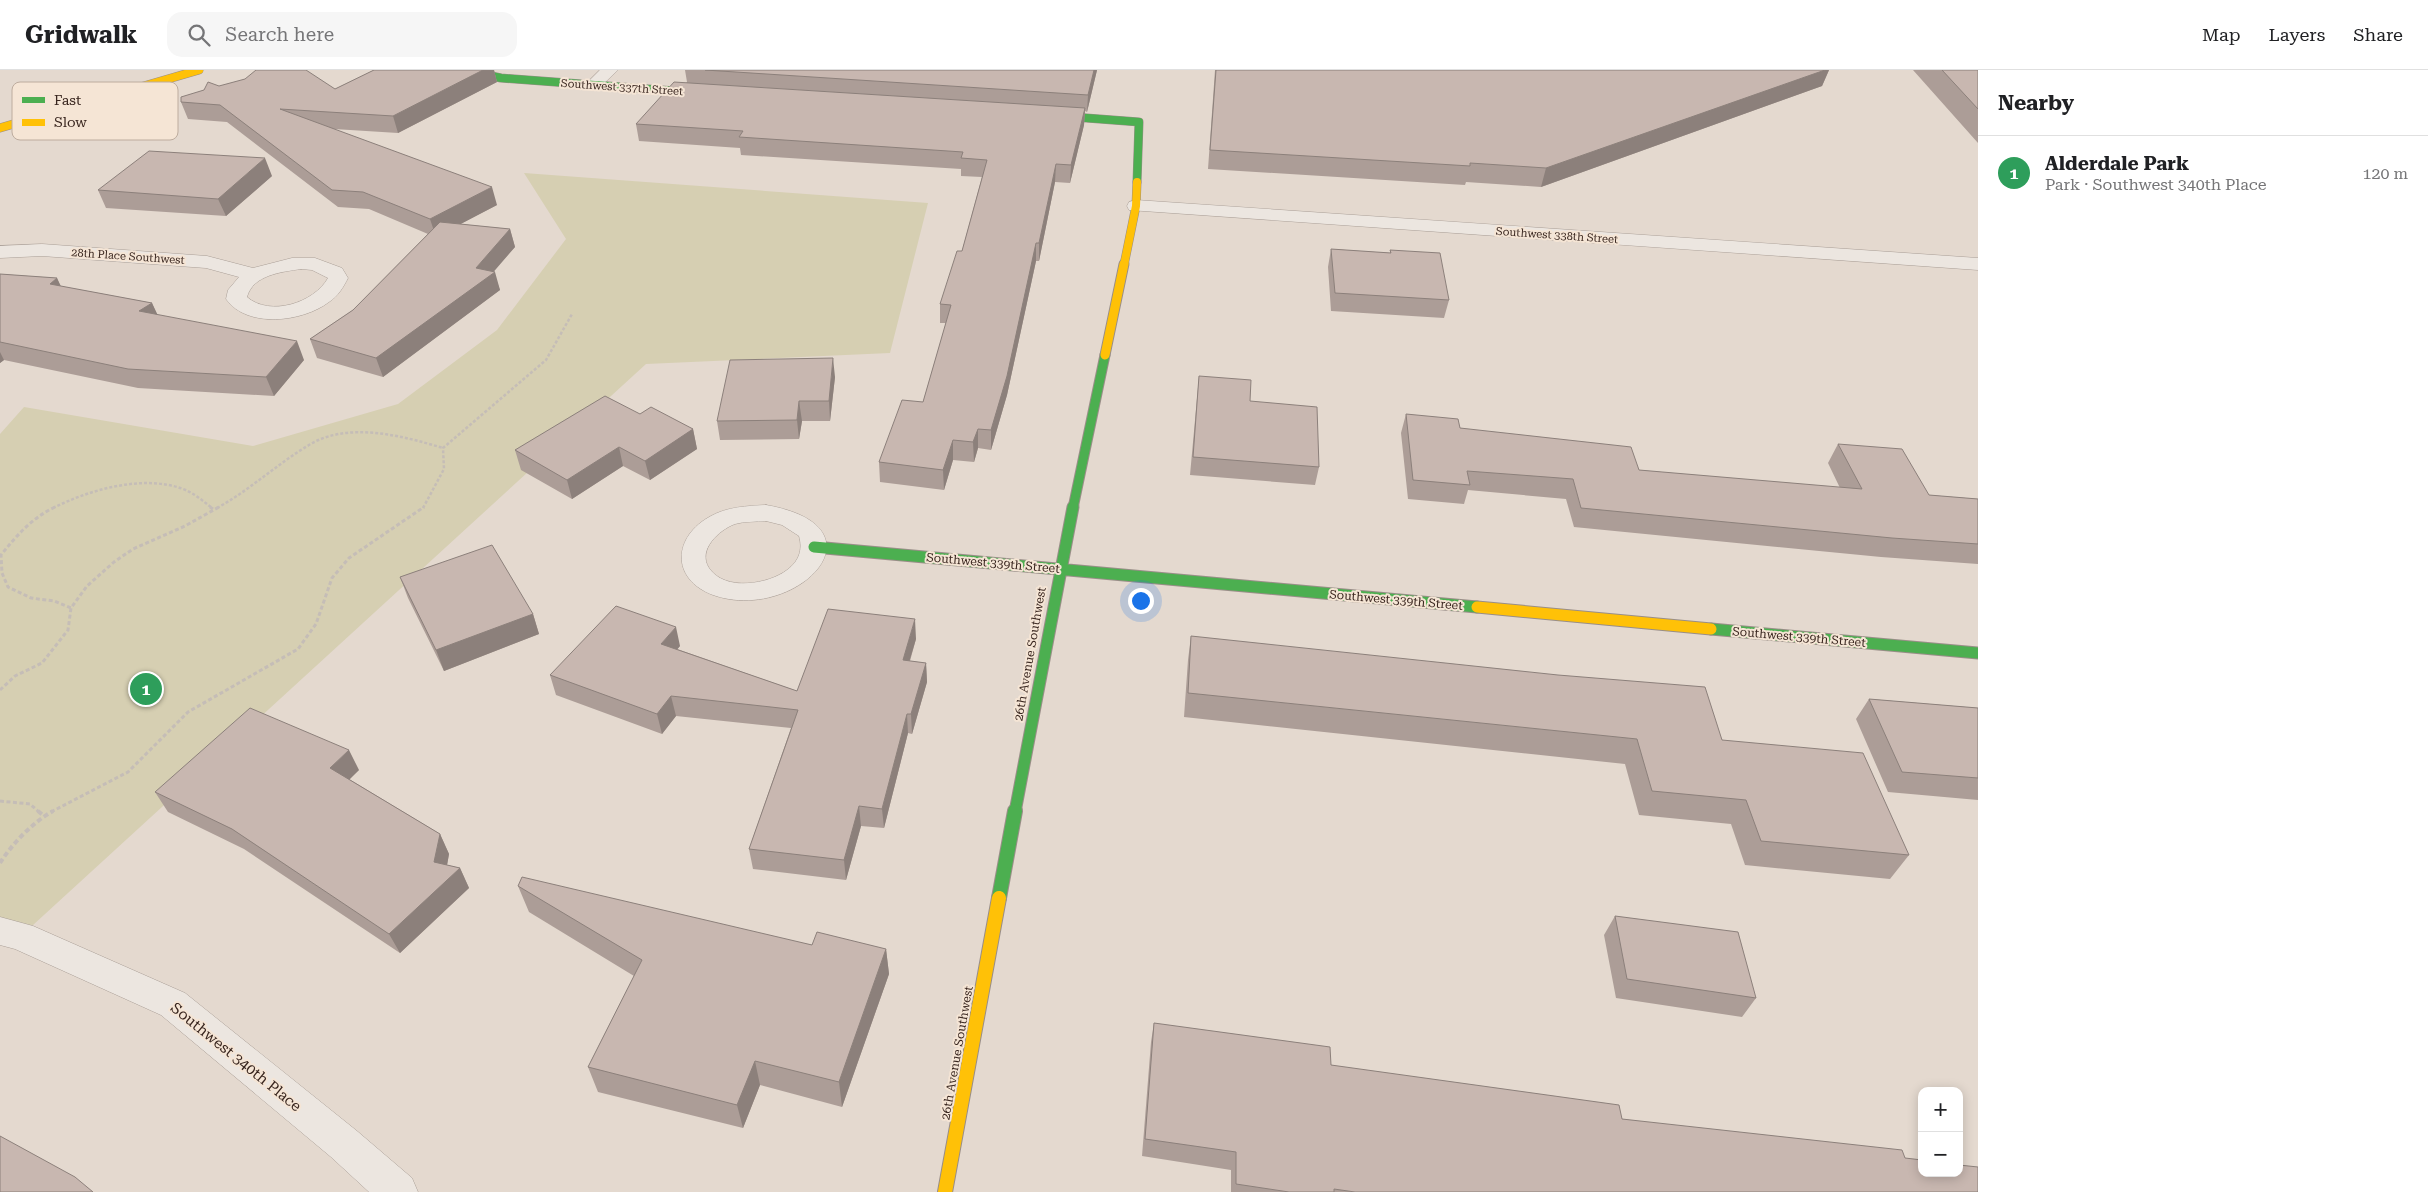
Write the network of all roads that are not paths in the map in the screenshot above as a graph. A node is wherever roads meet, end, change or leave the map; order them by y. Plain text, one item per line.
1 (199, 70) edge
2 (463, 70) edge
3 (610, 70) edge
4 (158, 82) edge
5 (593, 85) junction
6 (712, 93) edge
7 (1035, 114) edge
8 (1136, 206) junction
9 (0, 252) edge
10 (1978, 264) edge
11 (256, 275) dead end
12 (814, 546) dead end
13 (1060, 569) junction
14 (1978, 653) edge
15 (0, 931) edge
16 (398, 1192) edge
17 (946, 1192) edge

1 - 4 street
2 - 5 street, Southwest 337th Street
3 - 5 street
5 - 6 street, Southwest 337th Street
7 - 8 street, 26th Avenue Southwest
8 - 10 street, Southwest 338th Street
8 - 13 street, 26th Avenue Southwest
9 - 11 street, 28th Place Southwest
12 - 13 street, Southwest 339th Street
13 - 14 street, Southwest 339th Street
13 - 17 street, 26th Avenue Southwest
15 - 16 street, Southwest 340th Place

